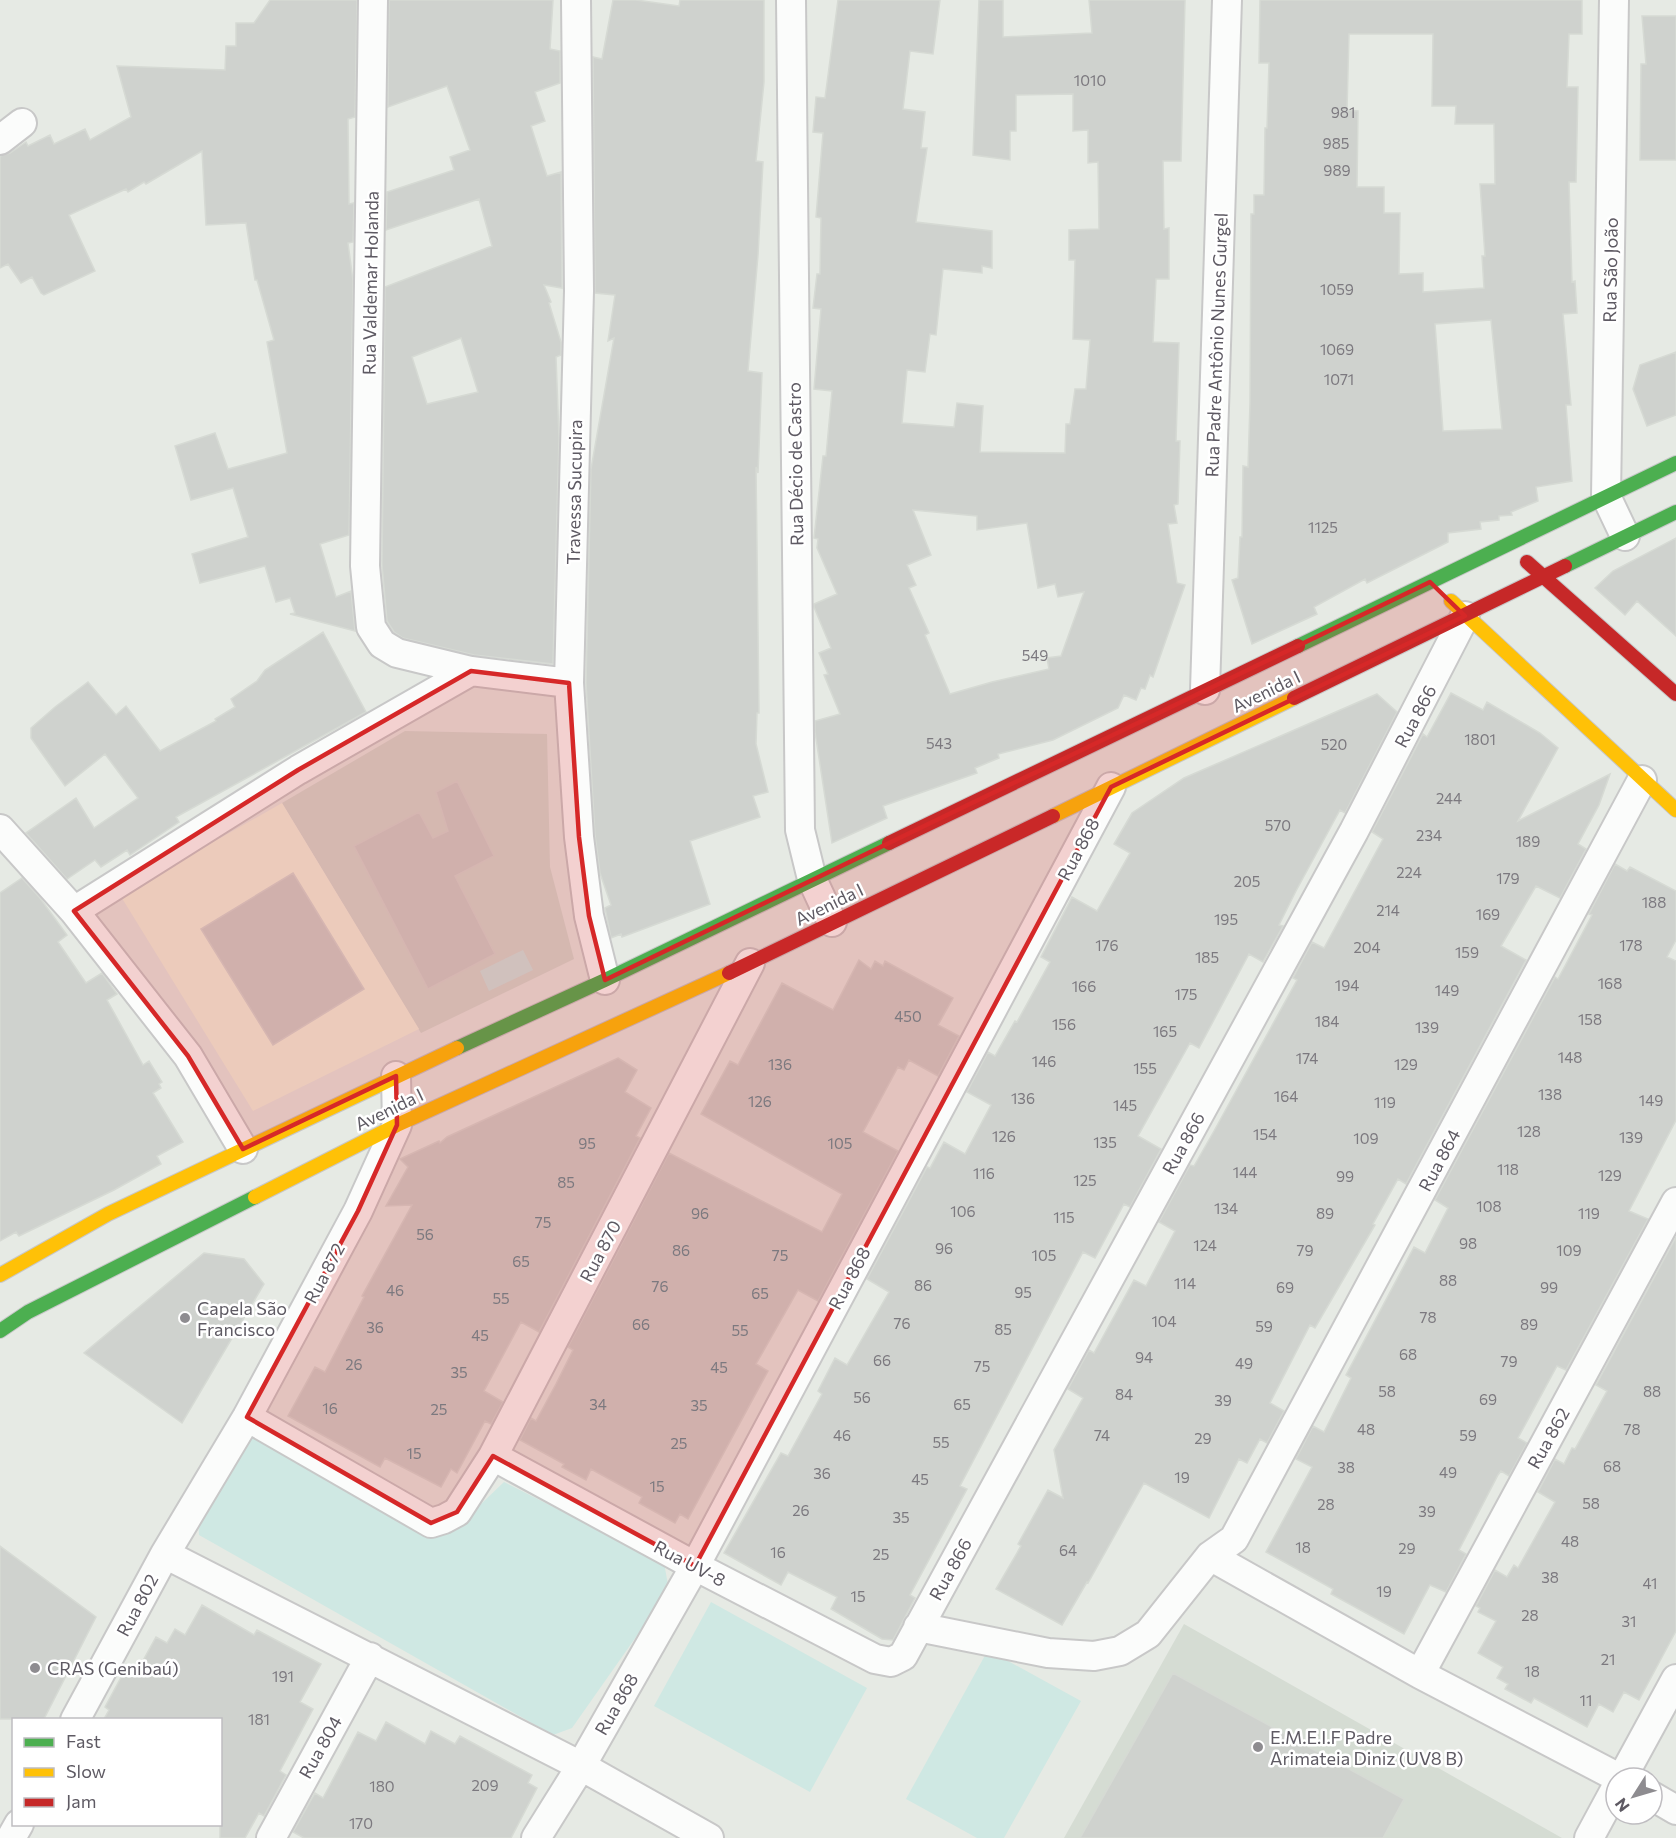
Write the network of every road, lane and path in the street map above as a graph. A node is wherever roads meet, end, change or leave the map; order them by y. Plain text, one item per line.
1 (373, 0) edge
2 (576, 0) edge
3 (791, 0) edge
4 (1227, 0) edge
5 (1614, 0) edge
6 (1676, 463) edge
7 (1606, 496) junction
8 (1676, 512) edge
9 (1625, 536) junction
10 (1507, 545) junction
11 (1542, 576) junction
12 (1430, 582) junction
13 (1465, 616) junction
14 (471, 671) junction
15 (570, 684) junction
16 (1206, 690) junction
17 (1676, 694) edge
18 (1642, 780) junction
19 (1111, 787) junction
20 (1676, 810) edge
21 (0, 829) edge
22 (812, 879) junction
23 (74, 911) junction
24 (832, 922) junction
25 (750, 963) junction
26 (605, 980) junction
27 (396, 1076) junction
28 (397, 1125) junction
29 (243, 1149) junction
30 (1676, 1202) edge
31 (0, 1275) edge
32 (0, 1332) edge
33 (247, 1417) junction
34 (493, 1456) junction
35 (165, 1554) junction
36 (1210, 1556) junction
37 (695, 1566) junction
38 (918, 1627) junction
39 (370, 1657) junction
40 (891, 1662) joint
41 (1419, 1674) junction
42 (1676, 1679) edge
43 (76, 1718) edge
44 (581, 1766) junction
45 (1627, 1766) edge
46 (1604, 1770) edge
47 (1604, 1810) edge
48 (271, 1838) edge
49 (536, 1838) edge
50 (709, 1838) edge
51 (1589, 1838) edge

1 - 14 street, Rua Valdemar Holanda
2 - 15 street, Travessa Sucupira
3 - 22 street, Rua Décio de Castro
4 - 16 street, Rua Padre Antônio Nunes Gurgel
5 - 7 street, Rua São João
6 - 7 street, Avenida I
7 - 9 street, Rua São João
7 - 10 street, Avenida I
8 - 9 street, Avenida I
9 - 11 street, Avenida I
10 - 11 street
10 - 12 street, Avenida I
11 - 13 street, Avenida I
11 - 17 street
12 - 13 street
12 - 16 street, Avenida I
13 - 18 street
13 - 19 street, Avenida I
13 - 38 street, Rua 866
14 - 15 street, Rua Valdemar Holanda
14 - 23 street
15 - 26 street, Travessa Sucupira
16 - 22 street, Avenida I
18 - 20 street
18 - 36 street, Rua 864
19 - 24 street, Avenida I
19 - 37 street, Rua 868
21 - 23 street
22 - 24 street, Rua Décio de Castro
22 - 26 street, Avenida I
23 - 29 street
24 - 25 street, Avenida I
25 - 28 street, Avenida I
25 - 34 street, Rua 870
26 - 27 street, Avenida I
27 - 28 street, Rua 872
27 - 29 street, Avenida I
28 - 32 street, Avenida I
28 - 33 street, Rua 872
29 - 31 street, Avenida I
30 - 41 street, Rua 862
33 - 34 street, Rua 870
33 - 35 street, Rua 872
34 - 37 street, Rua UV-8
35 - 39 street
35 - 43 street, Rua 802
36 - 38 street
36 - 41 street
37 - 40 street, Rua UV-8
37 - 44 street, Rua 868
38 - 40 street, Rua 866
39 - 44 street
39 - 48 street, Rua 804
41 - 46 street
42 - 45 street
44 - 49 street, Rua 868
44 - 50 street
47 - 51 street

